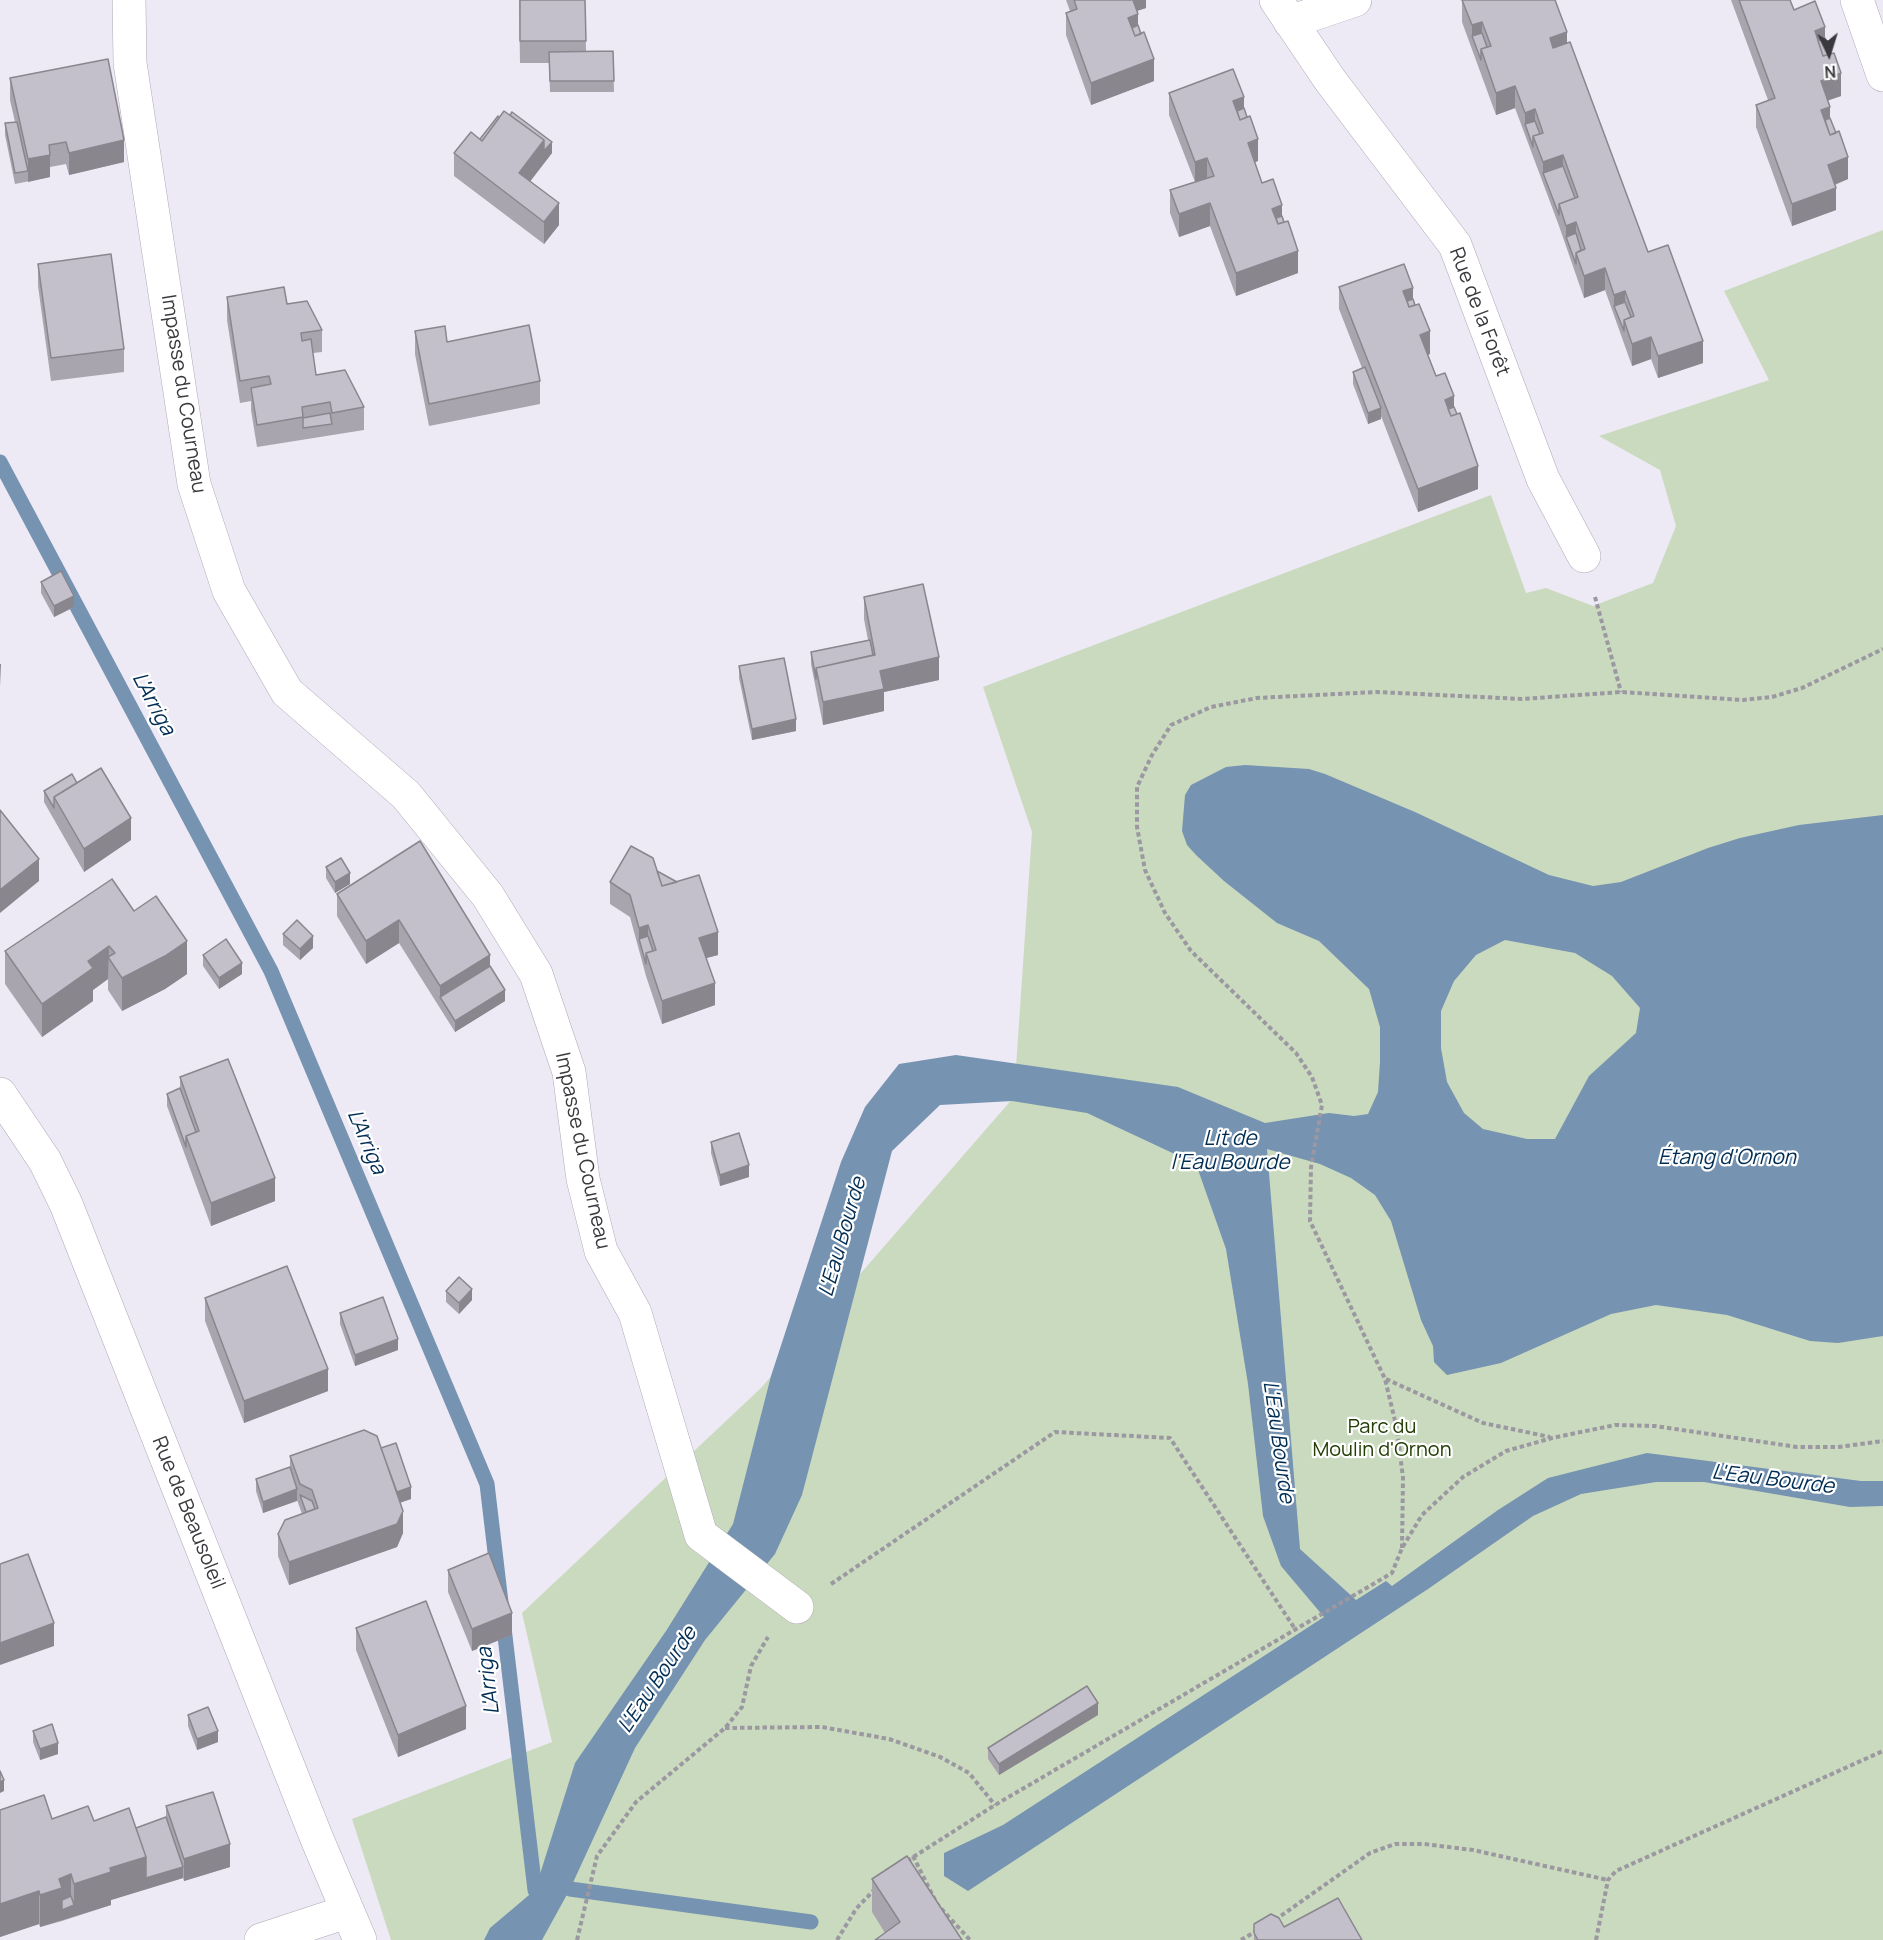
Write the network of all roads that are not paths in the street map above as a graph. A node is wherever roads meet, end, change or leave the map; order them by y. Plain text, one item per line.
1 (129, 0) edge
2 (1355, 0) edge
3 (1857, 0) edge
4 (1283, 11) edge
5 (1883, 75) edge
6 (1584, 556) road end
7 (0, 1094) edge
8 (797, 1607) road end
9 (353, 1926) edge
10 (261, 1940) edge

1 - 8 street, Impasse du Courneau
2 - 4 street
3 - 5 street
4 - 6 street, Rue de la Forêt
7 - 9 street, Rue de Beausoleil
9 - 10 street

